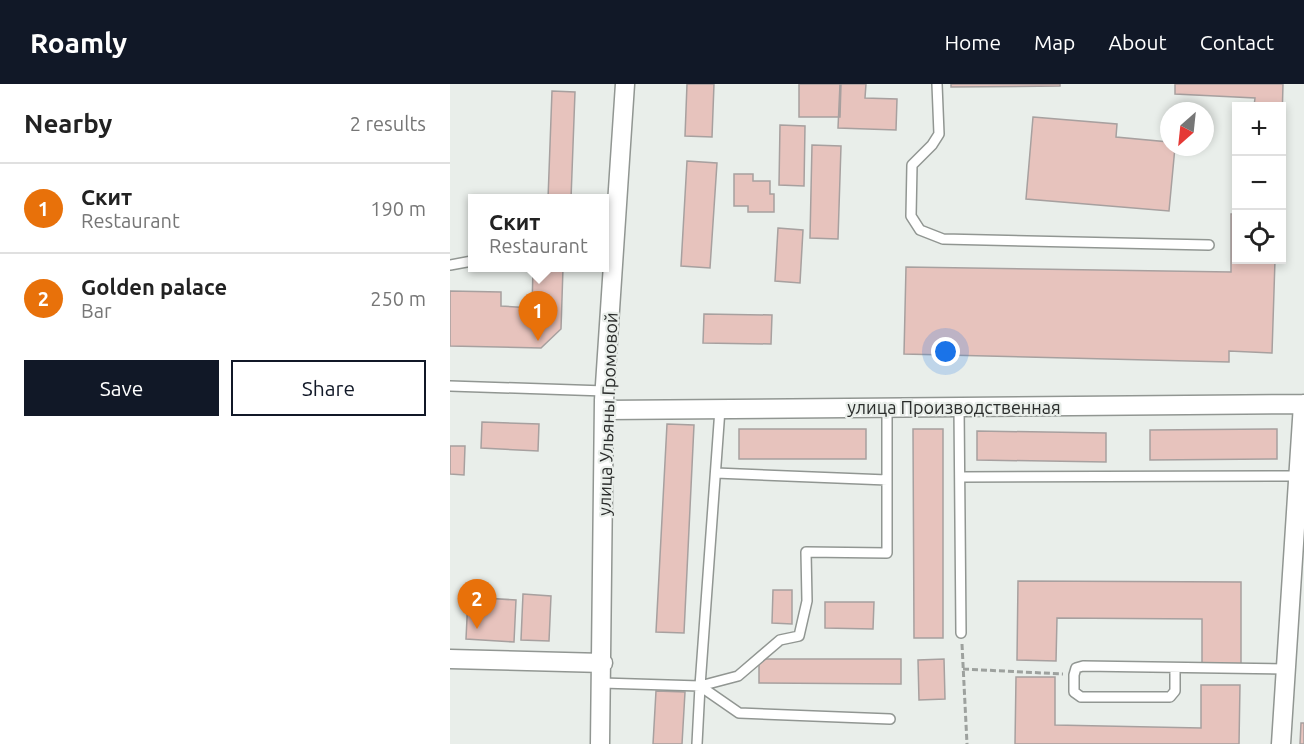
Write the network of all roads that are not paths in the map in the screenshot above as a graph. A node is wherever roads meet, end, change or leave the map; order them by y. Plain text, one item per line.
1 (625, 84) edge
2 (937, 84) edge
3 (1209, 245) dead end
4 (468, 262) edge
5 (450, 265) edge
6 (450, 386) edge
7 (605, 391) junction
8 (1304, 404) edge
9 (959, 407) junction
10 (887, 408) junction
11 (720, 409) junction
12 (604, 410) junction
13 (716, 472) junction
14 (1299, 476) junction
15 (960, 477) junction
16 (887, 480) junction
17 (961, 633) road end
18 (450, 659) edge
19 (603, 663) junction
20 (1175, 669) junction
21 (1286, 669) junction
22 (602, 683) junction
23 (700, 686) junction
24 (890, 719) dead end
25 (600, 744) edge
26 (697, 744) edge
27 (1281, 744) edge

1 - 7 street, улица Ульяны Громовой
2 - 3 lane
4 - 5 lane
6 - 7 lane
7 - 12 street, улица Ульяны Громовой
8 - 9 street, улица Производственная
8 - 14 street
9 - 10 street, улица Производственная
9 - 15 lane
10 - 11 street, улица Производственная
10 - 16 lane
11 - 12 street, улица Производственная
11 - 13 lane
12 - 19 street, улица Ульяны Громовой
13 - 16 lane
13 - 23 lane
14 - 15 lane
14 - 21 street
15 - 17 lane
16 - 23 lane
18 - 19 street
19 - 22 street, улица Ульяны Громовой
20 - 20 lane
20 - 21 lane
21 - 27 street
22 - 23 lane
22 - 25 street, улица Ульяны Громовой
23 - 24 lane
23 - 26 lane

